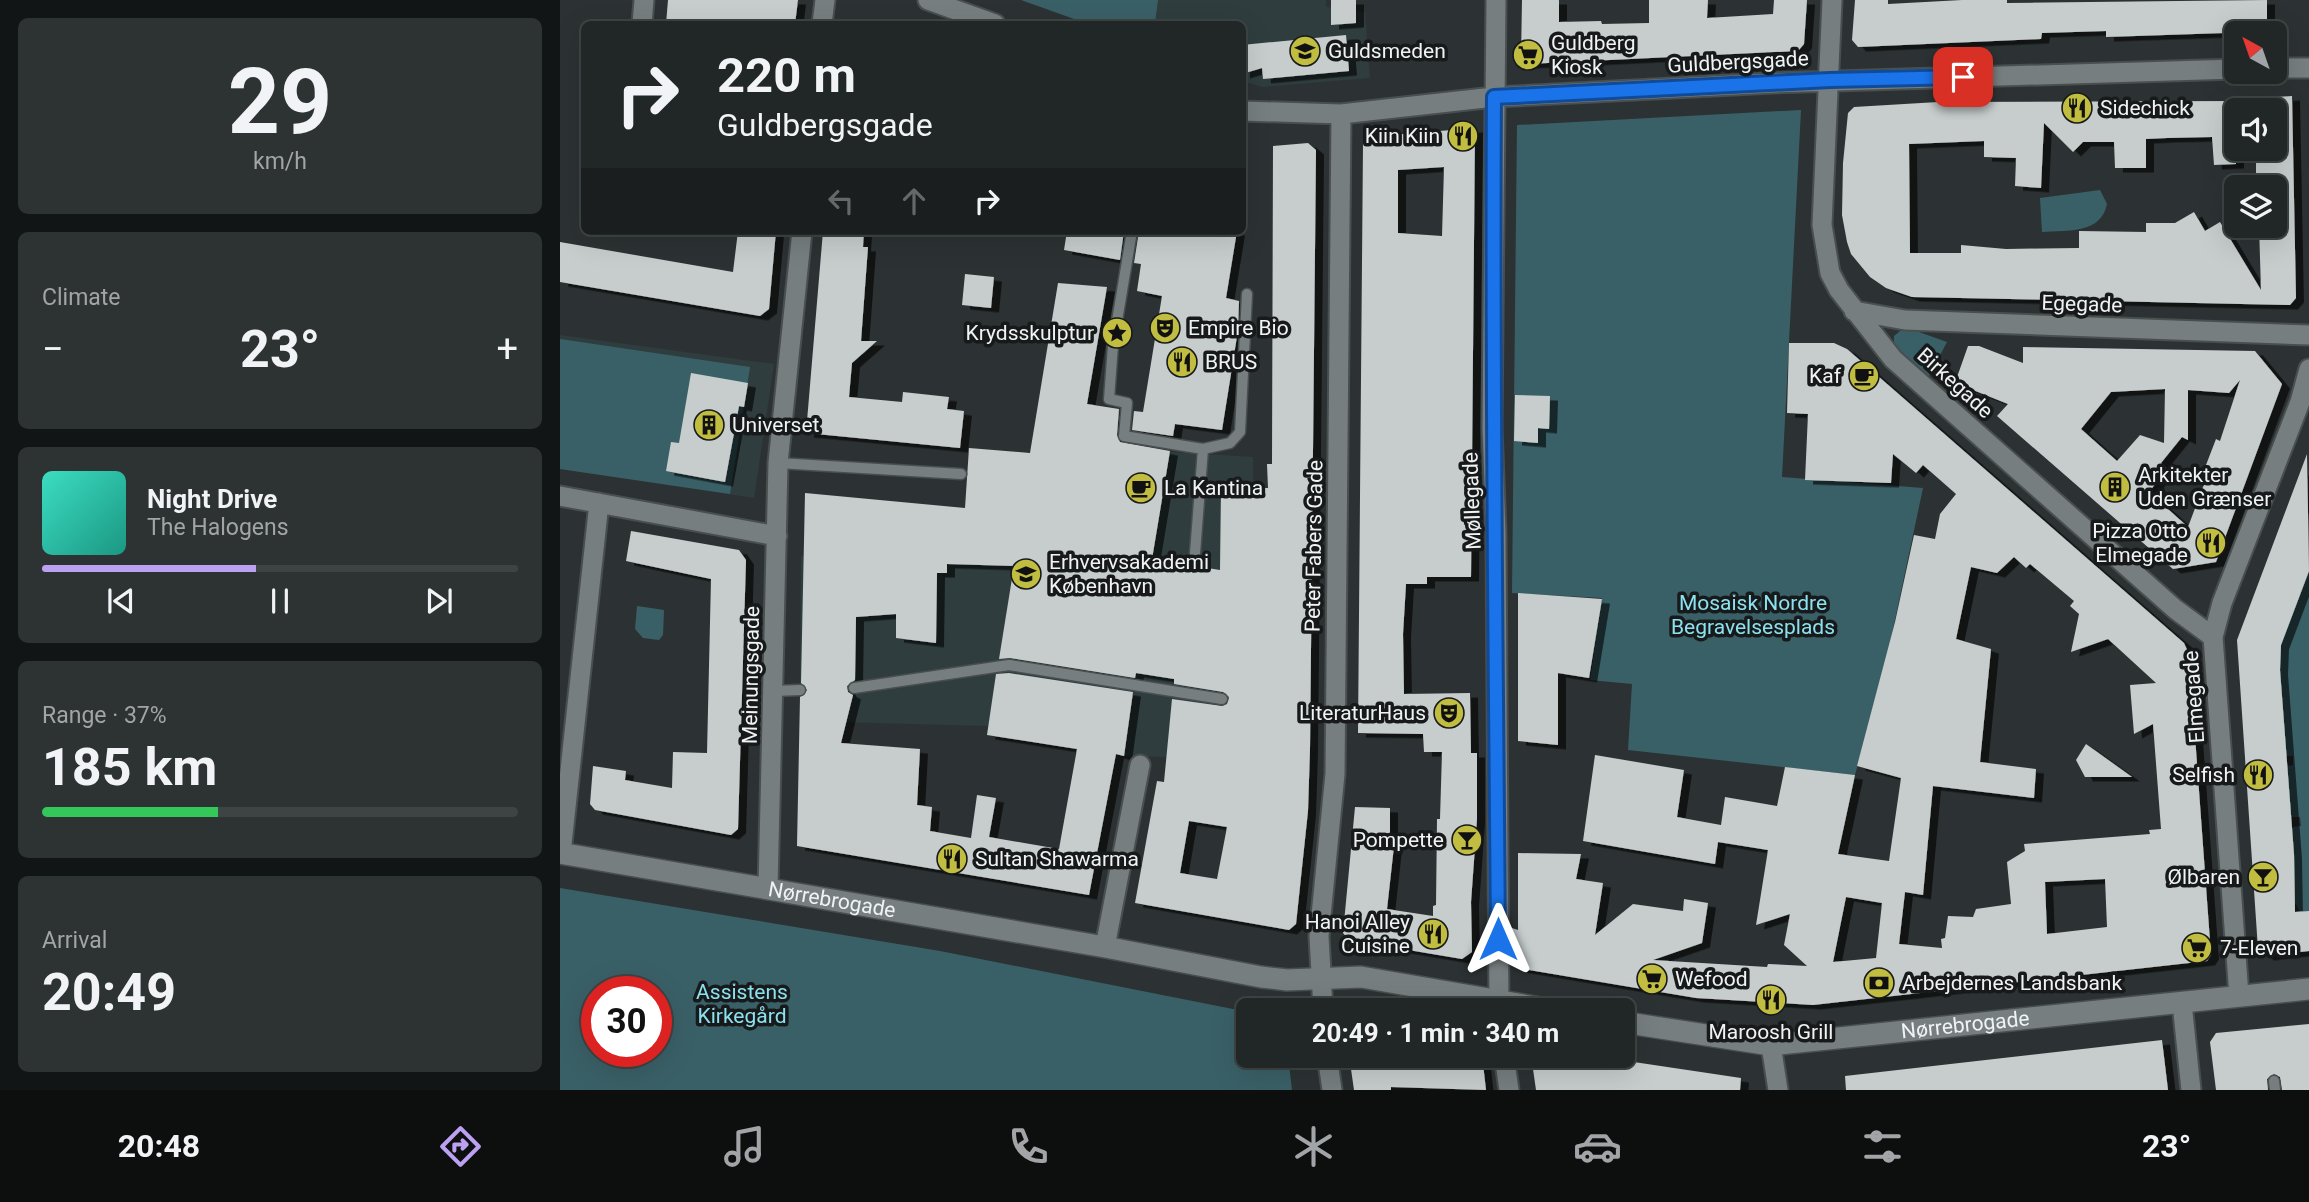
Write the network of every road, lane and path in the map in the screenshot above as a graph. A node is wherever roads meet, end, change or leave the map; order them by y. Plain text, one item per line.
1 (644, 0) edge
2 (825, 0) edge
3 (928, 0) edge
4 (1496, 0) edge
5 (1832, 0) edge
6 (642, 21) edge
7 (822, 21) edge
8 (987, 21) edge
9 (2287, 68) edge
10 (2309, 68) edge
11 (2224, 69) edge
12 (1830, 80) junction
13 (1494, 97) junction
14 (1246, 111) edge
15 (1341, 114) junction
16 (802, 235) edge
17 (1131, 235) edge
18 (1247, 294) dead end
19 (1854, 311) junction
20 (2309, 335) edge
21 (2309, 369) edge
22 (1203, 449) junction
23 (778, 463) junction
24 (961, 474) dead end
25 (560, 496) edge
26 (599, 503) junction
27 (777, 536) junction
28 (1194, 566) dead end
29 (2213, 637) junction
30 (855, 688) dead end
31 (800, 690) dead end
32 (774, 691) junction
33 (1222, 699) dead end
34 (1140, 765) dead end
35 (561, 853) edge
36 (768, 888) junction
37 (1105, 947) junction
38 (1321, 978) junction
39 (2309, 989) edge
40 (2239, 996) junction
41 (1322, 998) edge
42 (1464, 998) edge
43 (1498, 998) edge
44 (2182, 1003) junction
45 (1635, 1024) edge
46 (1771, 1045) junction
47 (1329, 1068) edge
48 (1506, 1068) edge
49 (1332, 1090) edge
50 (1509, 1090) edge
51 (1778, 1090) edge
52 (2191, 1090) edge

1 - 6 street
2 - 7 street
3 - 8 street
4 - 13 street, Møllegade
5 - 12 street, Birkegade
9 - 10 street
11 - 12 street, Guldbergsgade
12 - 13 street, Guldbergsgade
12 - 19 street, Birkegade
13 - 15 street, Guldbergsgade
13 - 43 street, Møllegade
14 - 15 street, Guldbergsgade
15 - 38 street, Peter Fabers Gade
16 - 23 street, Meinungsgade
17 - 22 lane
18 - 22 lane
19 - 20 street, Egegade
19 - 29 street, Birkegade
21 - 29 street, Elmegade
22 - 28 lane
23 - 24 lane
23 - 27 street, Meinungsgade
25 - 26 street
26 - 27 street
26 - 35 street
27 - 32 street, Meinungsgade
29 - 40 street, Elmegade
30 - 33 lane
31 - 32 lane
32 - 36 street, Meinungsgade
34 - 37 street
35 - 36 street, Nørrebrogade
36 - 37 street, Nørrebrogade
37 - 38 street, Nørrebrogade
38 - 41 street, Peter Fabers Gade
38 - 42 street, Nørrebrogade
39 - 40 street, Nørrebrogade
40 - 44 street, Nørrebrogade
44 - 46 street, Nørrebrogade
44 - 52 street
45 - 46 street, Nørrebrogade
46 - 51 street
47 - 49 street
48 - 50 street

